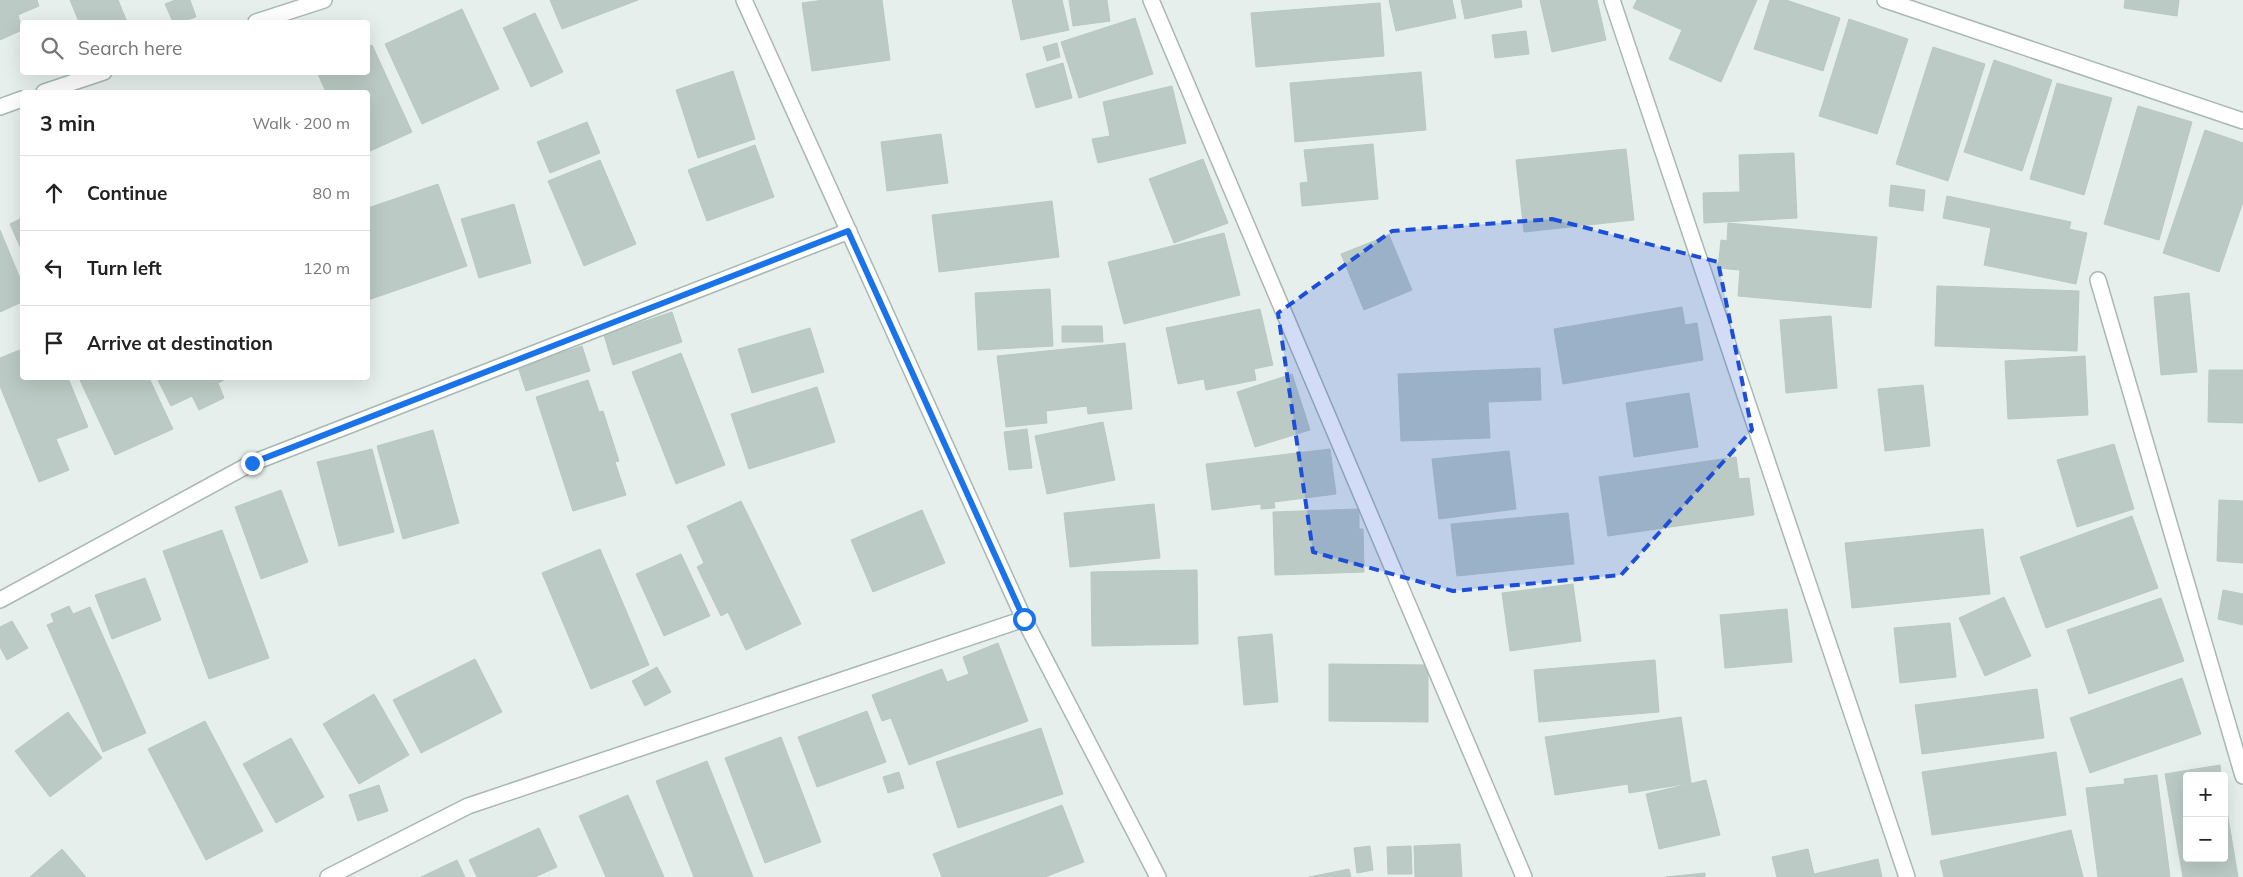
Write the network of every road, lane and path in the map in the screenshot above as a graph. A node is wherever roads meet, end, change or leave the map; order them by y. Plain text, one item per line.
1 (324, 0) edge
2 (744, 0) edge
3 (1151, 0) edge
4 (1612, 0) edge
5 (1885, 0) edge
6 (262, 20) edge
7 (95, 75) edge
8 (50, 90) edge
9 (20, 101) edge
10 (0, 107) edge
11 (2243, 121) edge
12 (848, 231) junction
13 (2098, 280) dead end
14 (0, 600) edge
15 (1024, 619) junction
16 (2243, 776) edge
17 (328, 877) edge
18 (1158, 877) edge
19 (1524, 877) edge
20 (1907, 877) edge

1 - 6 street
2 - 12 street
3 - 19 street
4 - 20 street
5 - 11 street
7 - 8 street
9 - 10 street
12 - 14 street
12 - 15 street
13 - 16 street
15 - 17 street
15 - 18 street

